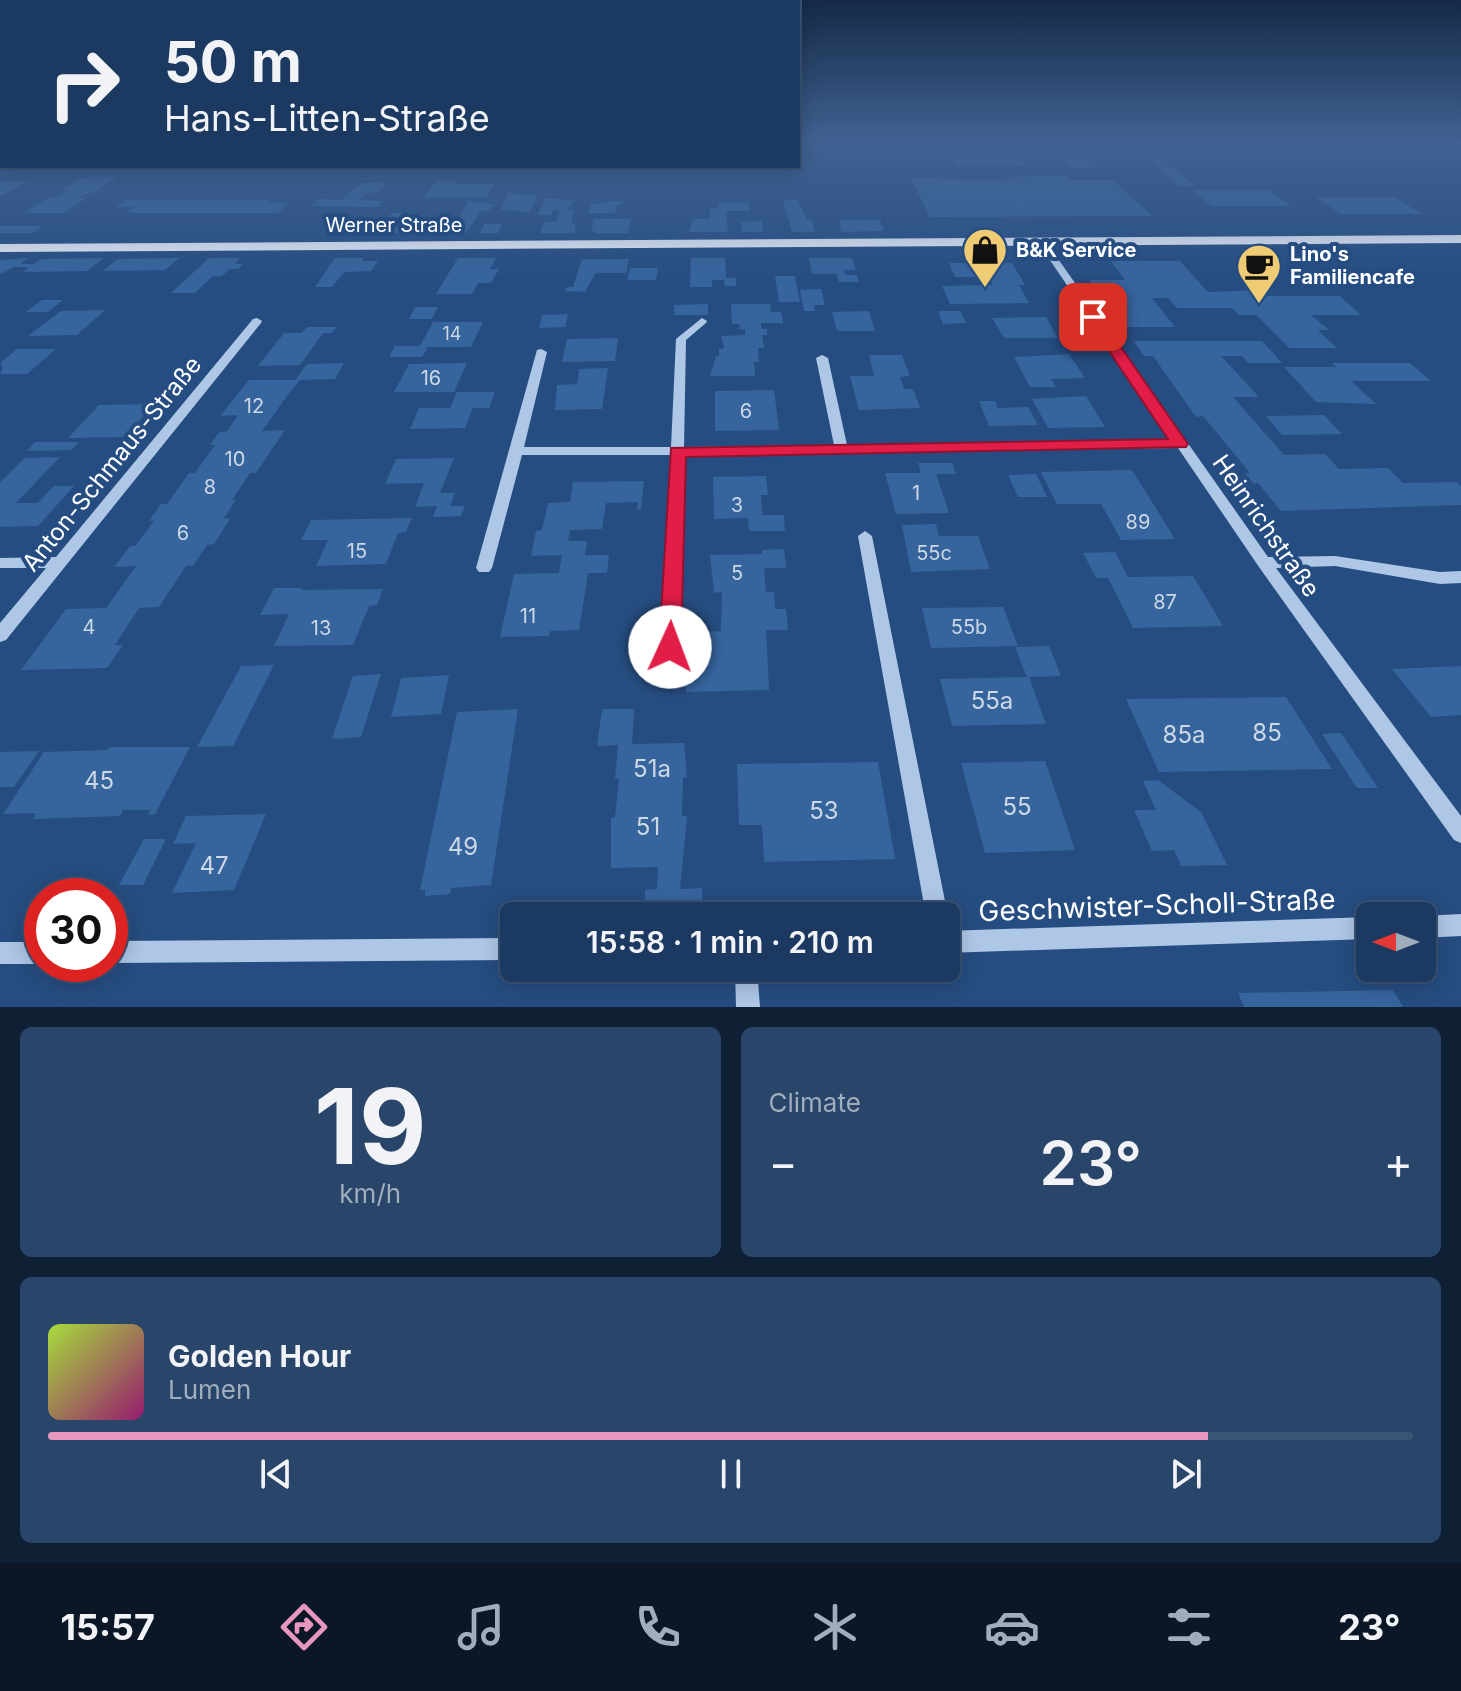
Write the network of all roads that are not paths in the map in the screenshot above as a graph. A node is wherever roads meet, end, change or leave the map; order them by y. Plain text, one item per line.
1 (1461, 239) edge
2 (1041, 241) junction
3 (0, 248) edge
4 (257, 321) dead end
5 (702, 321) dead end
6 (541, 352) dead end
7 (822, 358) dead end
8 (1180, 444) junction
9 (841, 449) junction
10 (517, 451) junction
11 (677, 451) junction
12 (865, 536) dead end
13 (60, 562) junction
14 (0, 563) edge
15 (1264, 563) junction
16 (484, 568) dead end
17 (1461, 577) edge
18 (0, 635) edge
19 (670, 647) dead end
20 (1461, 833) edge
21 (934, 902) edge
22 (1461, 925) edge
23 (1436, 926) edge
24 (1356, 928) edge
25 (960, 942) edge
26 (500, 949) edge
27 (128, 952) edge
28 (0, 953) edge
29 (24, 953) edge
30 (747, 982) edge
31 (748, 1007) edge

1 - 2 main road, Werner Straße
2 - 3 main road, Werner Straße
2 - 8 street, Heinrichstraße
4 - 13 street, Anton-Schmaus-Straße
5 - 11 street
6 - 10 street
7 - 9 street
8 - 9 street
8 - 15 street, Heinrichstraße
9 - 11 street
10 - 11 street
10 - 16 street
11 - 19 street
12 - 21 street
13 - 14 street
13 - 18 street, Anton-Schmaus-Straße
15 - 17 street
15 - 20 street, Heinrichstraße
22 - 23 street
24 - 25 street, Geschwister-Scholl-Straße
26 - 27 street
28 - 29 street
30 - 31 street

